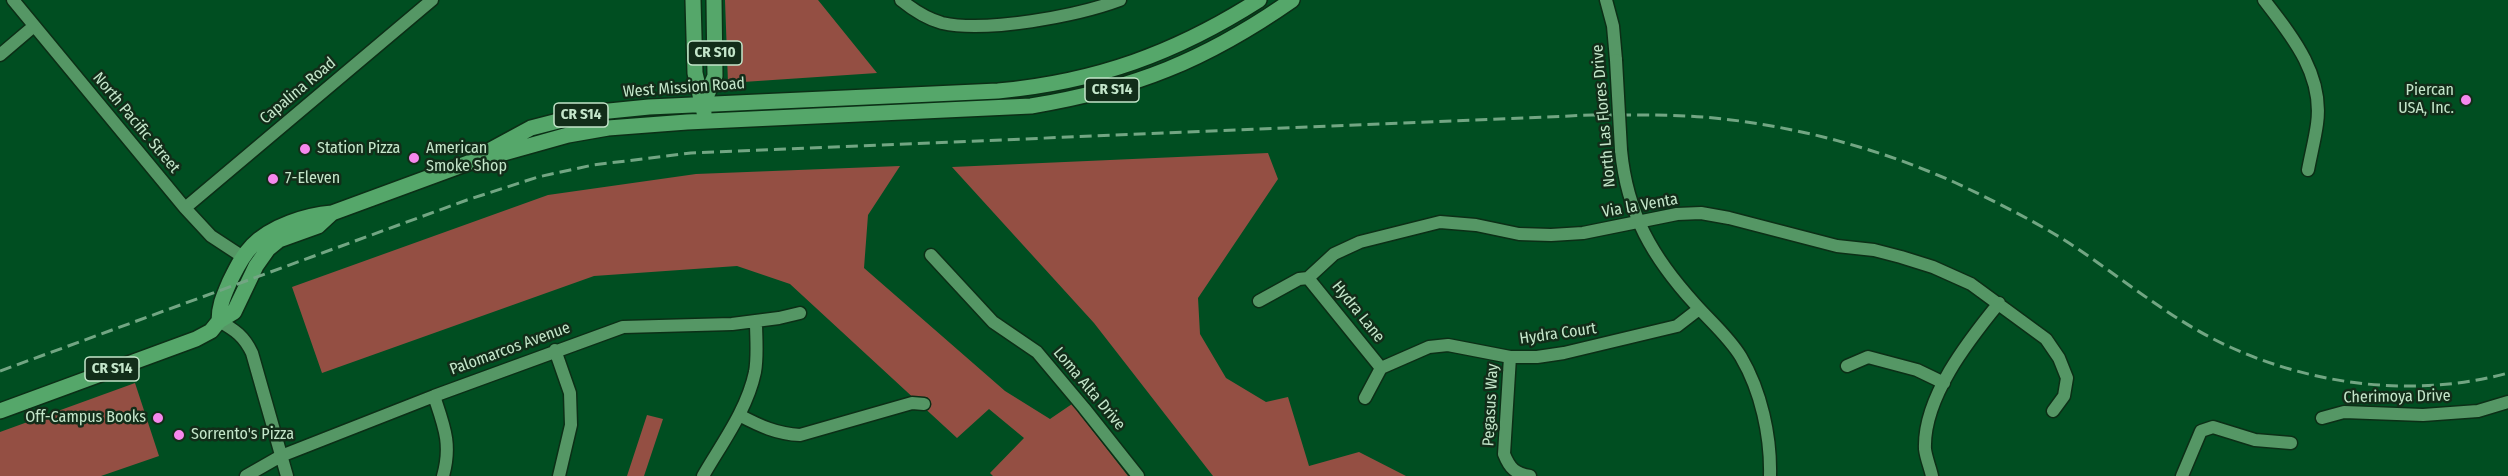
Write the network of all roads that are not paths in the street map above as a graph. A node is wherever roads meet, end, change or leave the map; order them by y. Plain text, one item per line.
1 (13, 0) edge
2 (432, 0) edge
3 (693, 0) edge
4 (714, 0) edge
5 (902, 0) edge
6 (1120, 0) edge
7 (1259, 0) edge
8 (1292, 0) edge
9 (1606, 0) edge
10 (2265, 0) edge
11 (34, 26) junction
12 (0, 55) edge
13 (704, 104) junction
14 (704, 121) junction
15 (468, 163) junction
16 (2308, 170) dead end
17 (185, 208) junction
18 (333, 213) junction
19 (1639, 222) junction
20 (931, 255) dead end
21 (243, 257) junction
22 (1308, 278) junction
23 (1259, 301) dead end
24 (1999, 303) junction
25 (1699, 309) junction
26 (800, 313) dead end
27 (219, 321) junction
28 (756, 321) junction
29 (555, 350) junction
30 (1510, 357) junction
31 (1847, 366) dead end
32 (1382, 368) junction
33 (1944, 383) junction
34 (434, 396) junction
35 (1365, 398) dead end
36 (2508, 402) edge
37 (924, 404) dead end
38 (0, 411) edge
39 (2054, 411) dead end
40 (740, 415) junction
41 (2322, 418) dead end
42 (2291, 443) dead end
43 (281, 456) junction
44 (246, 476) edge
45 (287, 476) edge
46 (442, 476) edge
47 (559, 476) edge
48 (703, 476) edge
49 (1138, 476) edge
50 (1530, 476) edge
51 (1770, 476) edge
52 (1932, 476) edge
53 (2182, 476) edge

1 - 11 street, North Pacific Street
2 - 17 street, Capalina Road
3 - 13 main road, CR S10
4 - 13 main road, CR S10
5 - 6 street
7 - 13 main road, West Mission Road / CR S14
8 - 14 main road, West Mission Road / CR S14
9 - 19 street, North Las Flores Drive, bridge
10 - 16 street
11 - 12 street
11 - 17 street, North Pacific Street
13 - 14 main road, CR S10
13 - 15 main road, West Mission Road / CR S14
14 - 15 main road, West Mission Road / CR S14
15 - 18 main road, West Mission Road / CR S14
17 - 21 street, North Pacific Street
18 - 21 main road, West Mission Road / CR S14
18 - 27 main road, West Mission Road / CR S14
19 - 22 street, Via la Venta
19 - 24 street, Via la Venta
19 - 25 street, North Las Flores Drive
20 - 49 street, Loma Alta Drive
21 - 27 main road, West Mission Road / CR S14
22 - 23 street, Via la Venta
22 - 32 street, Hydra Lane
24 - 33 street
24 - 39 street, Via la Venta
25 - 30 street, Hydra Court
25 - 51 street, North Las Flores Drive
26 - 28 street, Palomarcos Avenue
27 - 38 main road, West Mission Road / CR S14
27 - 43 street
28 - 29 street, Palomarcos Avenue
28 - 40 street
29 - 34 street, Palomarcos Avenue
29 - 47 street
30 - 32 street, Hydra Court
30 - 50 street, Pegasus Way
31 - 33 street
32 - 35 street
33 - 52 street
34 - 43 street, Palomarcos Avenue
34 - 46 street
36 - 41 street, Cherimoya Drive
37 - 40 street
40 - 48 street
42 - 53 street
43 - 44 street, Palomarcos Avenue
43 - 45 street

